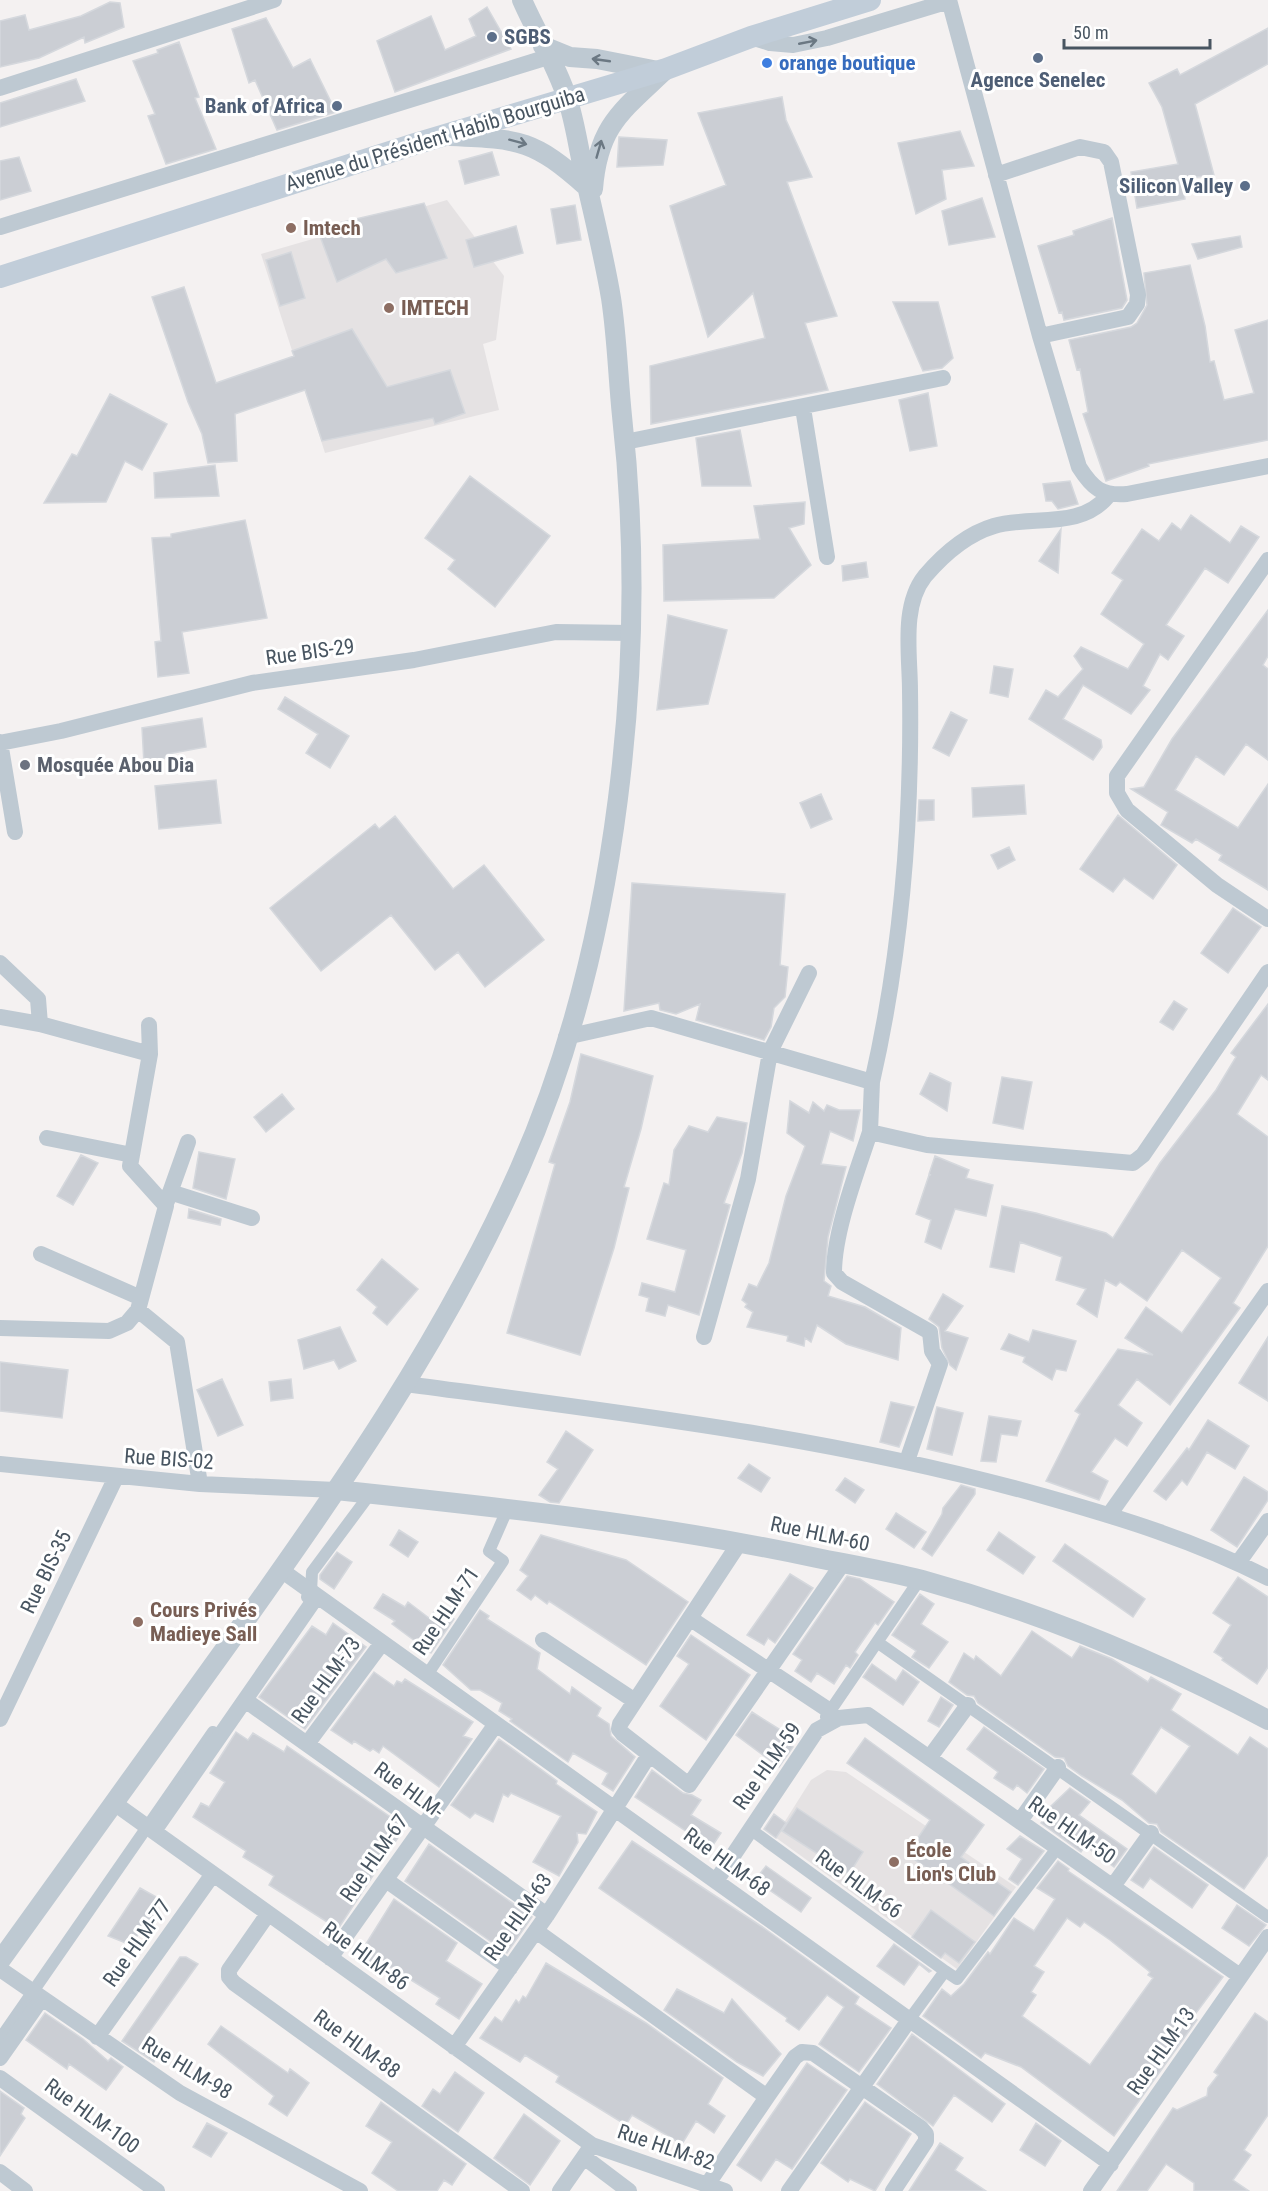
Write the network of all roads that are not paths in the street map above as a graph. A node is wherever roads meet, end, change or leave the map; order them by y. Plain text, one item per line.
1 (274, 0) edge
2 (522, 0) edge
3 (870, 0) edge
4 (949, 1) edge
5 (833, 6) edge
6 (751, 37) junction
7 (545, 51) junction
8 (662, 70) junction
9 (0, 88) edge
10 (567, 98) junction
11 (439, 136) junction
12 (996, 175) junction
13 (587, 187) junction
14 (592, 207) junction
15 (0, 227) edge
16 (0, 278) edge
17 (1040, 336) junction
18 (944, 378) dead end
19 (803, 408) junction
20 (625, 442) junction
21 (1268, 466) edge
22 (1108, 496) junction
23 (827, 557) dead end
24 (1268, 560) edge
25 (631, 633) junction
26 (0, 742) edge
27 (15, 832) dead end
28 (1268, 919) edge
29 (0, 963) edge
30 (1268, 972) edge
31 (809, 973) dead end
32 (0, 1017) edge
33 (40, 1024) junction
34 (150, 1025) dead end
35 (566, 1037) junction
36 (770, 1052) junction
37 (150, 1054) junction
38 (872, 1082) junction
39 (870, 1132) junction
40 (47, 1138) dead end
41 (188, 1142) dead end
42 (132, 1155) junction
43 (168, 1199) junction
44 (252, 1218) dead end
45 (41, 1254) dead end
46 (1268, 1291) edge
47 (140, 1304) junction
48 (0, 1328) edge
49 (704, 1337) dead end
50 (406, 1384) junction
51 (907, 1461) junction
52 (0, 1464) edge
53 (116, 1477) junction
54 (200, 1484) junction
55 (336, 1490) junction
56 (370, 1494) junction
57 (507, 1510) junction
58 (1109, 1515) junction
59 (1268, 1521) edge
60 (740, 1542) junction
61 (843, 1563) junction
62 (1238, 1563) junction
63 (281, 1570) junction
64 (1268, 1578) edge
65 (920, 1580) junction
66 (314, 1594) junction
67 (691, 1619) junction
68 (543, 1640) dead end
69 (877, 1642) junction
70 (382, 1643) junction
71 (768, 1670) junction
72 (427, 1675) junction
73 (245, 1700) junction
74 (635, 1701) junction
75 (968, 1705) junction
76 (830, 1711) junction
77 (0, 1719) edge
78 (1268, 1719) edge
79 (878, 1721) joint
80 (496, 1724) junction
81 (817, 1730) junction
82 (307, 1744) junction
83 (649, 1755) junction
84 (930, 1757) junction
85 (1058, 1767) junction
86 (114, 1803) junction
87 (616, 1810) junction
88 (1020, 1821) junction
89 (423, 1827) junction
90 (150, 1829) junction
91 (750, 1829) junction
92 (1151, 1833) junction
93 (1058, 1847) junction
94 (213, 1874) junction
95 (386, 1880) junction
96 (716, 1881) junction
97 (1113, 1886) junction
98 (268, 1914) junction
99 (547, 1915) junction
100 (1268, 1917) edge
101 (536, 1931) junction
102 (1268, 1936) edge
103 (330, 1958) junction
104 (0, 1961) edge
105 (510, 1968) junction
106 (0, 1969) edge
107 (945, 1971) junction
108 (1240, 1976) junction
109 (37, 1995) junction
110 (909, 2020) junction
111 (97, 2037) junction
112 (0, 2039) edge
113 (454, 2047) junction
114 (0, 2058) edge
115 (0, 2078) edge
116 (861, 2089) junction
117 (766, 2097) junction
118 (588, 2151) junction
119 (1111, 2164) junction
120 (0, 2172) edge
121 (706, 2185) junction
122 (25, 2191) edge
123 (158, 2191) edge
124 (360, 2191) edge
125 (522, 2191) edge
126 (560, 2191) edge
127 (629, 2191) edge
128 (725, 2191) edge
129 (789, 2191) edge
130 (893, 2191) edge
131 (1091, 2191) edge

1 - 9 street
2 - 7 street
3 - 5 main road, Avenue du Président Habib Bourguiba
6 -> 4 street
4 - 12 street
5 - 6 main road, Avenue du Président Habib Bourguiba
6 - 8 main road, Avenue du Président Habib Bourguiba
8 -> 7 street
7 - 10 street
7 - 15 street
8 - 10 main road, Avenue du Président Habib Bourguiba
14 -> 8 street
10 - 11 main road, Avenue du Président Habib Bourguiba
10 - 13 street
11 -> 13 street
11 - 16 main road, Avenue du Président Habib Bourguiba
12 - 17 street
12 - 17 street
13 - 14 street
14 - 20 street
17 - 22 street
18 - 19 street
19 - 20 street
19 - 23 street
20 - 25 street
21 - 22 street
22 - 38 street
24 - 28 street
25 - 26 street, Rue BIS-29
25 - 35 street
26 - 27 street
29 - 33 street
30 - 39 street
31 - 36 street
32 - 33 street
33 - 37 street
34 - 37 street
35 - 36 street
35 - 50 street
36 - 38 street
36 - 49 street
37 - 42 street
38 - 39 street
39 - 51 street
40 - 42 street
41 - 43 street
42 - 43 street
43 - 44 street
43 - 47 street
45 - 47 street
46 - 58 street
47 - 48 street
47 - 54 street
50 - 51 street
50 - 55 street
51 - 58 street
52 - 53 street, Rue BIS-02
53 - 54 street, Rue BIS-02
53 - 77 street, Rue BIS-35
54 - 55 street, Rue BIS-02
55 - 56 street, Rue HLM-60
55 - 63 street
56 - 57 street, Rue HLM-60
56 - 66 street
57 - 60 street, Rue HLM-60
57 - 72 street, Rue HLM-71
58 - 62 street
59 - 62 street
60 - 61 street, Rue HLM-60
60 - 67 street
61 - 65 street, Rue HLM-60
61 - 71 street
62 - 64 street
63 - 66 street, Rue HLM-68
63 - 86 street
65 - 69 street
65 - 78 street, Rue HLM-60
66 - 70 street, Rue HLM-68
66 - 73 street
66 - 90 street
67 - 71 street
67 - 74 street
68 - 74 street
69 - 75 street
69 - 76 street
70 - 72 street, Rue HLM-68
70 - 82 street, Rue HLM-73
71 - 76 street
71 - 83 street
72 - 80 street, Rue HLM-68
73 - 82 street, Rue HLM-
73 - 90 street
74 - 83 street
75 - 84 street
75 - 85 street
76 - 81 street
79 - 81 street, Rue HLM-59
79 - 84 street, Rue HLM-50
80 - 87 street, Rue HLM-68
80 - 89 street, Rue HLM-67
81 - 91 street, Rue HLM-59
82 - 89 street, Rue HLM-
83 - 87 street, Rue HLM-63
84 - 88 street, Rue HLM-50
85 - 88 street
85 - 92 street
86 - 90 street, Rue HLM-86
86 - 104 street
87 - 96 street, Rue HLM-68
87 - 99 street, Rue HLM-63
88 - 93 street, Rue HLM-50
89 - 95 street, Rue HLM-67
89 - 99 street, Rue HLM-
90 - 94 street, Rue HLM-86
90 - 109 street
91 - 96 street, Rue HLM-59
91 - 107 street, Rue HLM-66
92 - 97 street
92 - 100 street
93 - 97 street, Rue HLM-50
93 - 107 street
94 - 98 street, Rue HLM-86
94 - 111 street, Rue HLM-77
95 - 103 street, Rue HLM-67
95 - 105 street
96 - 110 street, Rue HLM-68
97 - 108 street, Rue HLM-50
98 - 103 street, Rue HLM-86
98 - 125 street, Rue HLM-88
99 - 101 street, Rue HLM-63
101 - 105 street, Rue HLM-63
101 - 117 street
102 - 108 street, Rue HLM-13
103 - 113 street, Rue HLM-86
105 - 113 street, Rue HLM-63
106 - 109 street, Rue HLM-98
107 - 110 street
108 - 119 street, Rue HLM-13
109 - 111 street, Rue HLM-98
109 - 112 street
109 - 114 street
110 - 116 street
110 - 119 street, Rue HLM-68
111 - 124 street, Rue HLM-98
113 - 118 street, Rue HLM-86
115 - 123 street, Rue HLM-100
116 - 117 street
116 - 129 street
116 - 130 street
117 - 121 street
118 - 121 street, Rue HLM-82
118 - 126 street
118 - 127 street, Rue HLM-86
119 - 131 street, Rue HLM-13
120 - 122 street
121 - 128 street, Rue HLM-82

